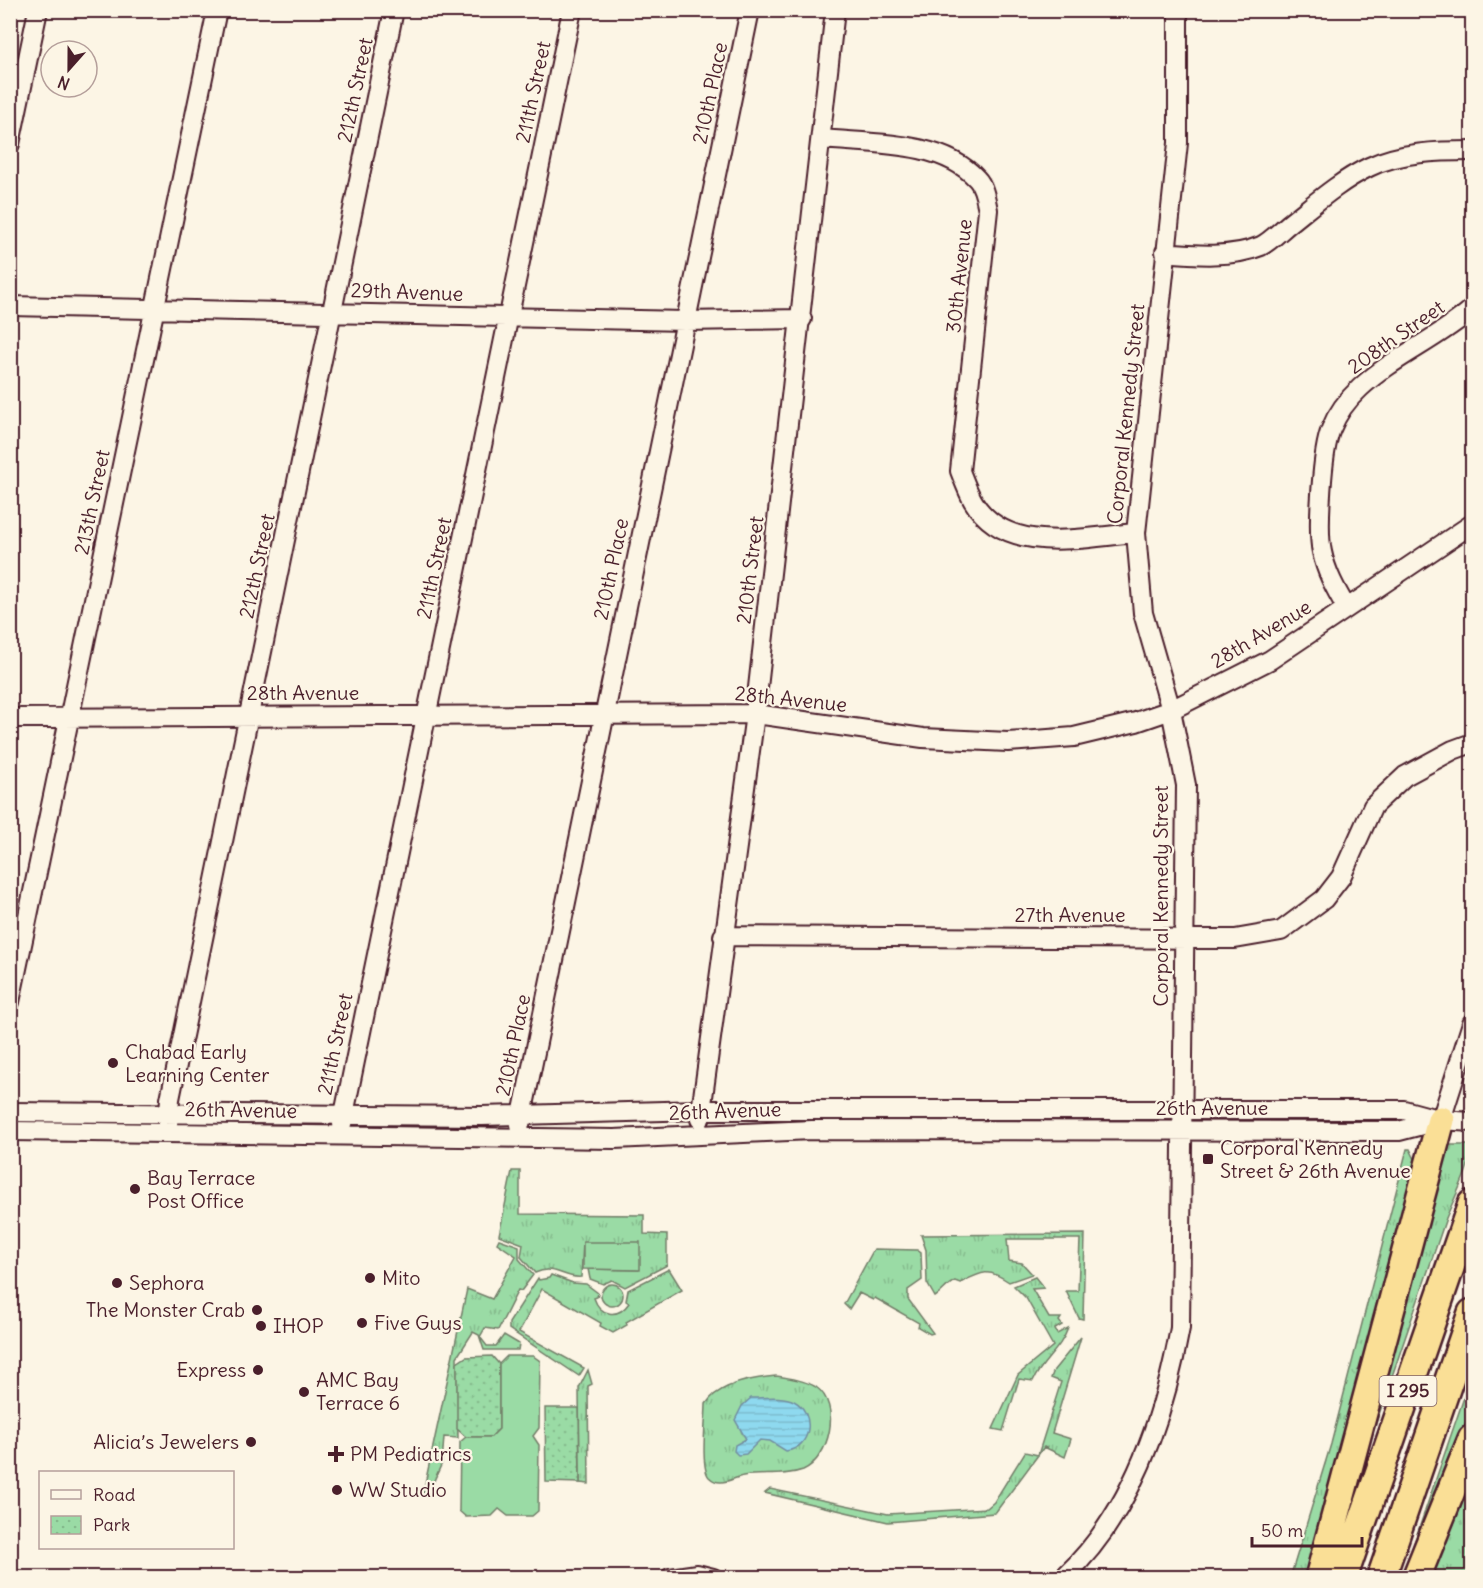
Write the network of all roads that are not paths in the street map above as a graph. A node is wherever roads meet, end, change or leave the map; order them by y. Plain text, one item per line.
1 (38, 10) edge
2 (217, 10) edge
3 (394, 10) edge
4 (572, 10) edge
5 (750, 10) edge
6 (835, 10) edge
7 (1178, 10) edge
8 (822, 139) junction
9 (10, 144) edge
10 (1473, 151) edge
11 (1165, 252) junction
12 (10, 306) edge
13 (1473, 309) edge
14 (154, 310) junction
15 (332, 312) junction
16 (509, 317) junction
17 (802, 318) junction
18 (685, 321) junction
19 (1473, 524) edge
20 (1136, 533) junction
21 (1346, 607) junction
22 (1171, 710) junction
23 (605, 714) junction
24 (755, 714) junction
25 (427, 715) junction
26 (248, 716) junction
27 (70, 717) junction
28 (10, 718) edge
29 (1473, 743) edge
30 (723, 936) junction
31 (1184, 938) junction
32 (10, 1002) edge
33 (1473, 1023) edge
34 (700, 1110) junction
35 (10, 1112) edge
36 (1182, 1112) junction
37 (168, 1113) junction
38 (344, 1114) junction
39 (522, 1116) junction
40 (1441, 1120) junction
41 (1473, 1122) edge
42 (10, 1131) edge
43 (1182, 1131) junction
44 (168, 1132) junction
45 (700, 1133) junction
46 (339, 1134) junction
47 (517, 1137) junction
48 (1473, 1204) edge
49 (1473, 1313) edge
50 (1473, 1439) edge
51 (670, 1578) edge
52 (713, 1578) edge
53 (1063, 1578) edge
54 (1319, 1578) edge
55 (1343, 1578) edge
56 (1380, 1578) edge
57 (1416, 1578) edge

1 - 9 street
2 - 14 street, 213th Street
3 - 15 street, 212th Street
4 - 16 street, 211th Street
5 - 18 street, 210th Place
6 - 8 street, 210th Street
7 - 11 street, Corporal Kennedy Street
8 - 17 street, 210th Street
8 - 20 street, 30th Avenue
10 - 11 street
11 - 20 street, Corporal Kennedy Street
12 - 14 street, 29th Avenue
13 - 21 street, 208th Street
14 - 15 street, 29th Avenue
14 - 27 street, 213th Street
15 - 16 street, 29th Avenue
15 - 26 street, 212th Street
16 - 18 street, 29th Avenue
16 - 25 street, 211th Street
17 - 18 street, 29th Avenue
17 - 24 street, 210th Street
18 - 23 street, 210th Place
19 - 21 street, 28th Avenue
20 - 22 street, Corporal Kennedy Street
21 - 22 street, 28th Avenue
22 - 24 street, 28th Avenue
22 - 31 street, Corporal Kennedy Street
23 - 24 street, 28th Avenue
23 - 25 street, 28th Avenue
23 - 39 street, 210th Place
24 - 30 street, 210th Street
25 - 26 street, 28th Avenue
25 - 38 street, 211th Street
26 - 27 street, 28th Avenue
26 - 37 street, 212th Street
27 - 28 street, 28th Avenue
27 - 32 street, 213th Street
29 - 31 street, 27th Avenue
30 - 31 street, 27th Avenue
30 - 34 street, 210th Street
31 - 36 street, Corporal Kennedy Street
33 - 40 street
34 - 36 street, 26th Avenue
34 - 39 street, 26th Avenue
34 - 45 street, 210th Street
35 - 37 street, 26th Avenue
36 - 40 street, 26th Avenue
36 - 43 street, Corporal Kennedy Street
37 - 38 street, 26th Avenue
37 - 44 street, 212th Street
38 - 39 street, 26th Avenue
38 - 46 street, 211th Street
39 - 47 street, 210th Place
40 - 41 street, 26th Avenue
40 - 43 street, 26th Avenue
40 - 54 highway
42 - 44 street, 26th Avenue
43 - 45 street, 26th Avenue
43 - 53 street, Corporal Kennedy Street
44 - 46 street, 26th Avenue
45 - 47 street, 26th Avenue
46 - 47 street, 26th Avenue
48 - 55 highway, I 295
49 - 56 highway, I 295
50 - 57 highway
51 - 52 street

